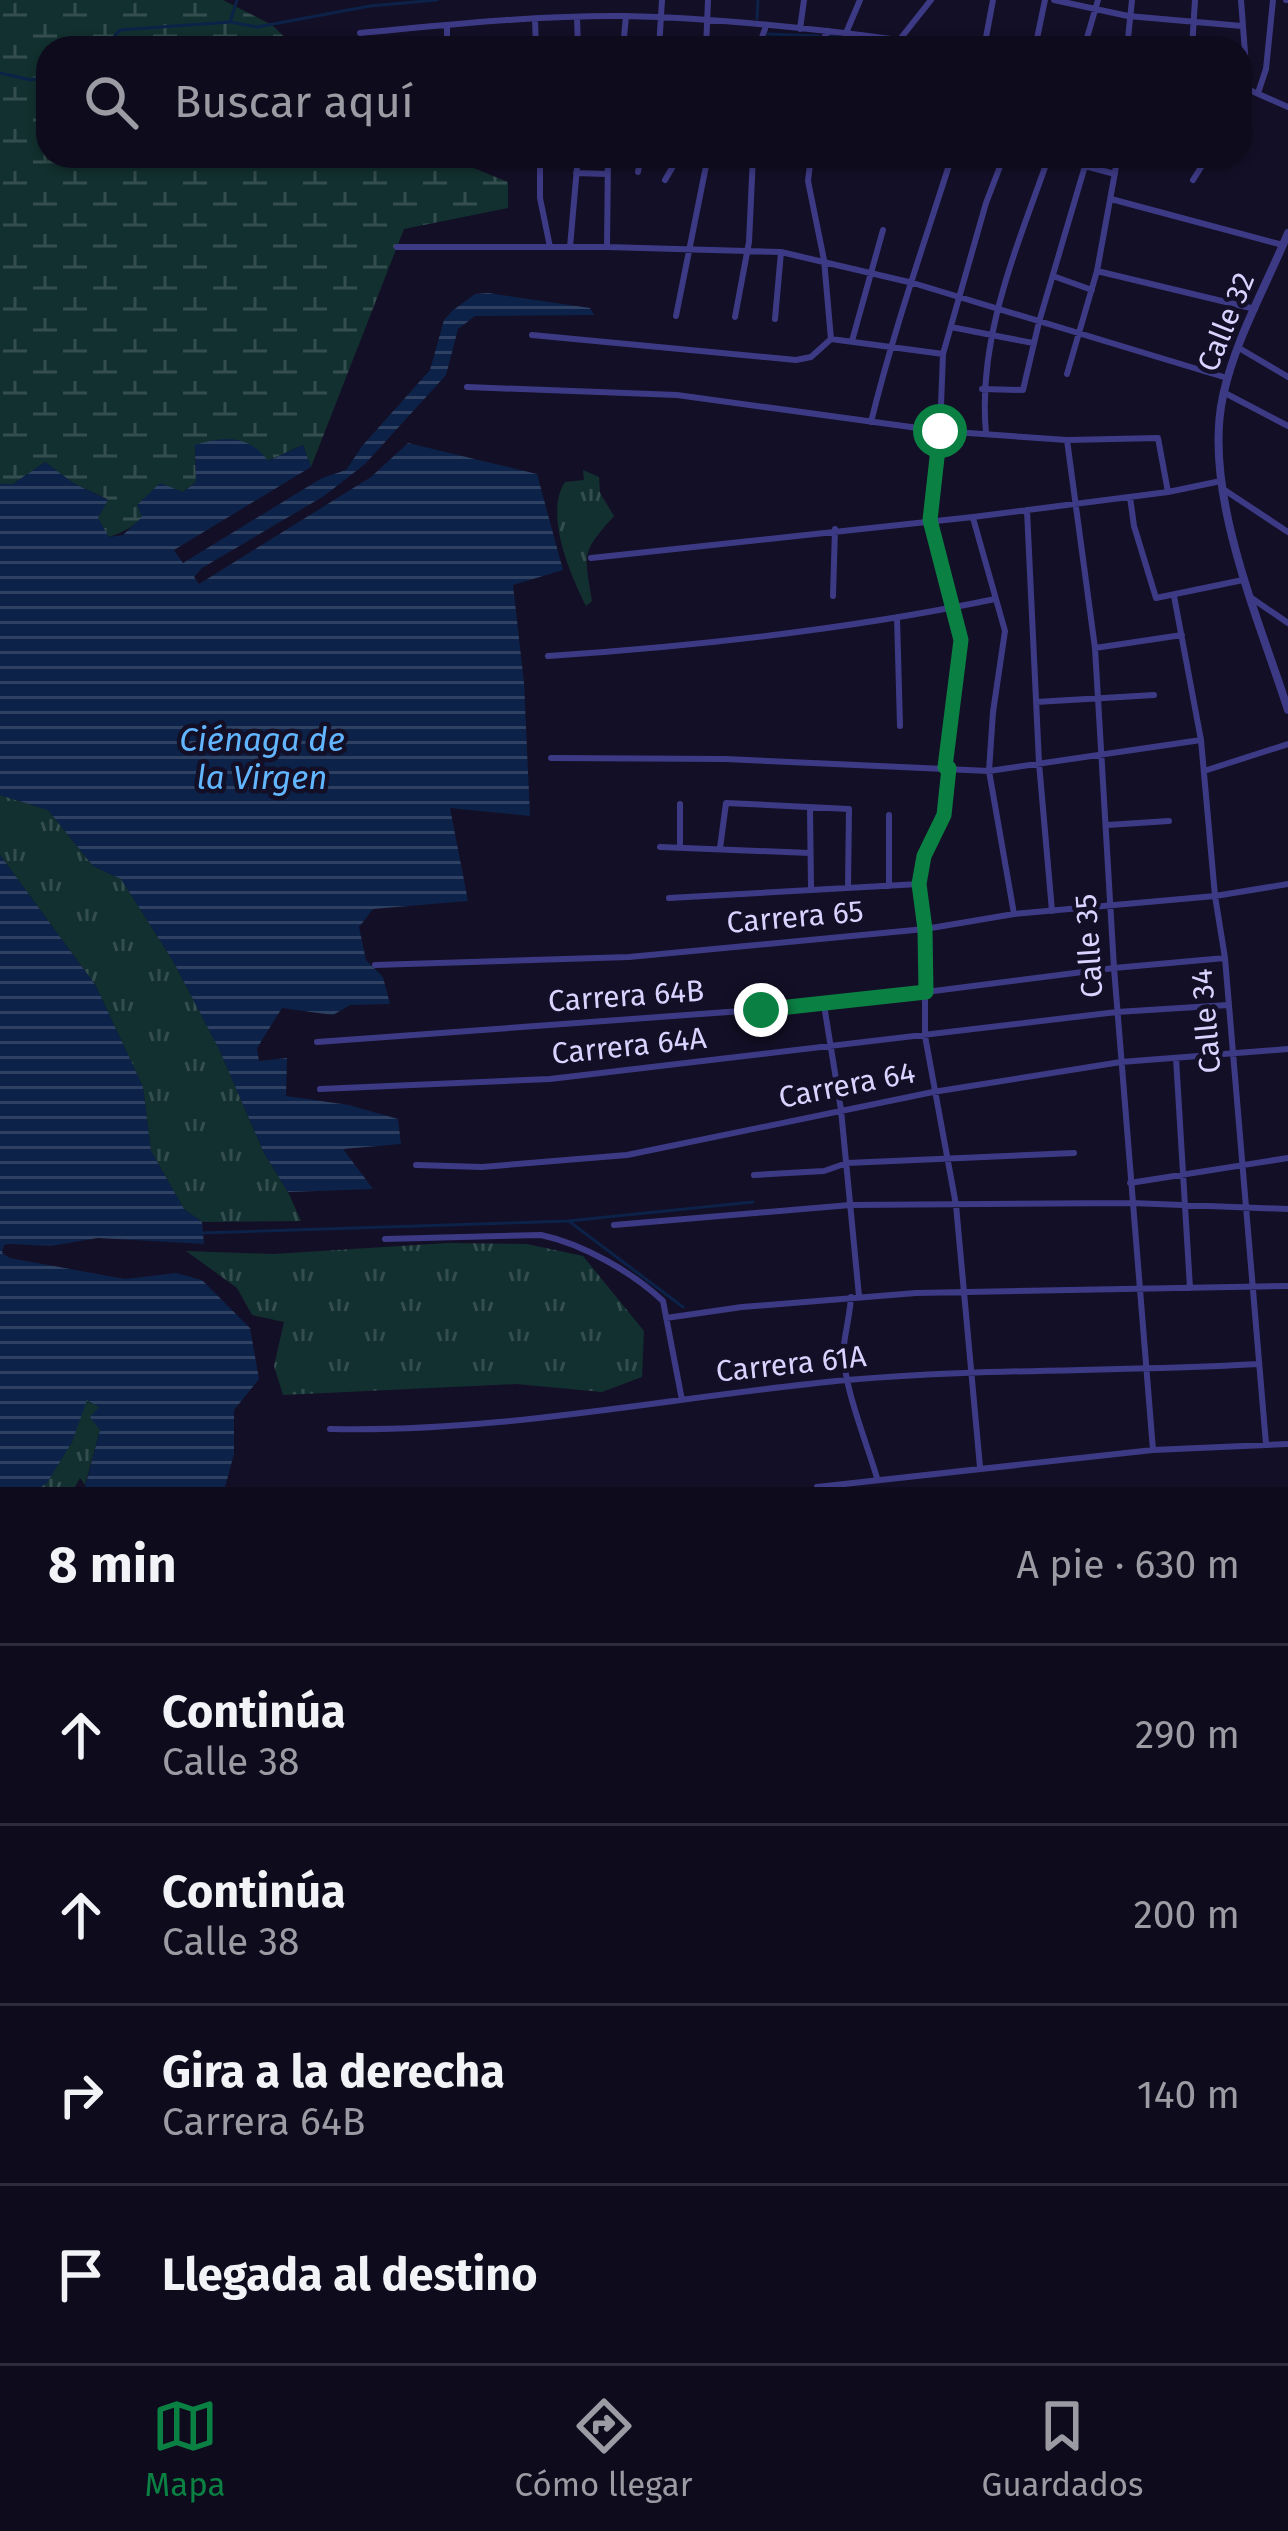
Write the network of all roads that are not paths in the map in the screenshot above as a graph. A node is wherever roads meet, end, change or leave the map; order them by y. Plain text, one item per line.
1 (662, 0) edge
2 (708, 0) edge
3 (805, 0) edge
4 (860, 0) edge
5 (931, 0) edge
6 (993, 0) edge
7 (1050, 0) edge
8 (1132, 0) edge
9 (1195, 0) edge
10 (1240, 0) edge
11 (1273, 0) edge
12 (1097, 4) edge
13 (626, 16) junction
14 (1128, 16) junction
15 (577, 17) junction
16 (661, 18) junction
17 (535, 19) junction
18 (708, 20) junction
19 (1195, 24) junction
20 (447, 26) junction
21 (1242, 26) junction
22 (765, 28) junction
23 (800, 29) junction
24 (828, 32) junction
25 (360, 33) dead end
26 (846, 33) junction
27 (447, 36) edge
28 (536, 36) edge
29 (578, 36) edge
30 (624, 36) edge
31 (660, 36) edge
32 (707, 36) edge
33 (762, 36) edge
34 (826, 36) edge
35 (860, 36) edge
36 (902, 36) edge
37 (986, 36) edge
38 (1039, 36) edge
39 (1088, 36) edge
40 (1127, 36) edge
41 (1194, 36) edge
42 (1243, 36) edge
43 (1252, 90) edge
44 (1258, 93) junction
45 (1288, 107) edge
46 (541, 168) edge
47 (576, 168) edge
48 (607, 168) edge
49 (639, 168) edge
50 (672, 168) edge
51 (705, 168) edge
52 (752, 168) edge
53 (810, 168) edge
54 (948, 168) edge
55 (1000, 168) edge
56 (1045, 168) edge
57 (1084, 168) edge
58 (1092, 168) edge
59 (1116, 168) edge
60 (1200, 168) edge
61 (576, 172) junction
62 (638, 172) dead end
63 (607, 174) junction
64 (1115, 174) junction
65 (665, 180) dead end
66 (1193, 180) dead end
67 (1111, 199) junction
68 (883, 230) dead end
69 (1288, 233) edge
70 (1283, 244) junction
71 (397, 247) dead end
72 (570, 247) junction
73 (607, 247) junction
74 (550, 248) junction
75 (687, 248) junction
76 (744, 252) junction
77 (781, 253) junction
78 (1277, 258) junction
79 (824, 260) junction
80 (1288, 266) edge
81 (1097, 271) junction
82 (872, 273) junction
83 (1053, 276) junction
84 (914, 284) junction
85 (1092, 290) junction
86 (959, 296) junction
87 (1256, 309) junction
88 (998, 310) junction
89 (676, 316) dead end
90 (735, 316) dead end
91 (775, 319) dead end
92 (1039, 322) junction
93 (951, 327) junction
94 (1079, 333) junction
95 (532, 335) dead end
96 (994, 335) junction
97 (831, 339) junction
98 (852, 341) junction
99 (1033, 343) junction
100 (889, 348) junction
101 (1239, 348) junction
102 (943, 354) junction
103 (1066, 374) dead end
104 (1288, 377) edge
105 (1228, 378) junction
106 (467, 387) dead end
107 (982, 389) junction
108 (1223, 392) junction
109 (871, 422) junction
110 (1288, 426) edge
111 (940, 431) junction
112 (986, 433) junction
113 (1067, 440) junction
114 (1222, 485) junction
115 (1168, 492) junction
116 (1130, 497) junction
117 (1075, 503) junction
118 (1027, 510) junction
119 (973, 517) junction
120 (930, 520) junction
121 (835, 530) junction
122 (1288, 532) edge
123 (591, 558) dead end
124 (1247, 580) junction
125 (833, 596) dead end
126 (1174, 596) junction
127 (995, 599) junction
128 (1253, 599) junction
129 (954, 608) junction
130 (897, 617) junction
131 (1288, 623) edge
132 (1183, 635) junction
133 (1095, 648) junction
134 (548, 656) dead end
135 (1154, 695) dead end
136 (1099, 699) junction
137 (1036, 702) junction
138 (1288, 710) edge
139 (900, 726) dead end
140 (1201, 740) junction
141 (1288, 744) edge
142 (1102, 753) junction
143 (551, 758) dead end
144 (1040, 763) junction
145 (947, 768) junction
146 (989, 771) junction
147 (1204, 771) junction
148 (680, 804) dead end
149 (810, 808) junction
150 (889, 815) dead end
151 (1169, 821) dead end
152 (1106, 825) junction
153 (660, 847) dead end
154 (680, 847) junction
155 (720, 848) junction
156 (810, 853) junction
157 (919, 884) junction
158 (1288, 884) edge
159 (889, 886) junction
160 (811, 887) junction
161 (848, 887) junction
162 (1215, 896) junction
163 (669, 898) dead end
164 (1110, 904) junction
165 (1052, 910) junction
166 (1014, 914) junction
167 (925, 929) junction
168 (1225, 958) junction
169 (375, 965) dead end
170 (1114, 968) junction
171 (926, 992) junction
172 (1228, 1004) junction
173 (824, 1006) junction
174 (1118, 1012) junction
175 (926, 1036) junction
176 (317, 1042) dead end
177 (829, 1048) junction
178 (1288, 1049) edge
179 (1233, 1054) junction
180 (1176, 1057) junction
181 (1120, 1062) junction
182 (320, 1089) dead end
183 (934, 1092) junction
184 (841, 1110) junction
185 (1074, 1153) dead end
186 (1288, 1158) edge
187 (948, 1161) junction
188 (847, 1163) junction
189 (1243, 1163) junction
190 (416, 1166) dead end
191 (1184, 1172) junction
192 (754, 1175) dead end
193 (1130, 1184) junction
194 (1131, 1203) junction
195 (1185, 1204) junction
196 (850, 1205) junction
197 (956, 1205) junction
198 (1245, 1205) junction
199 (1288, 1209) edge
200 (614, 1225) dead end
201 (385, 1239) dead end
202 (1252, 1285) junction
203 (1288, 1286) edge
204 (1190, 1288) junction
205 (1140, 1289) junction
206 (967, 1292) junction
207 (855, 1296) junction
208 (666, 1318) junction
209 (1258, 1364) junction
210 (1147, 1371) junction
211 (970, 1375) junction
212 (849, 1380) junction
213 (682, 1400) junction
214 (330, 1429) dead end
215 (1266, 1444) junction
216 (1288, 1444) edge
217 (1153, 1450) junction
218 (980, 1467) junction
219 (877, 1478) junction
220 (817, 1487) edge

1 - 16 street
2 - 18 street
3 - 23 street
4 - 26 street
5 - 36 street
6 - 37 street
7 - 12 street
7 - 38 street
8 - 14 street
9 - 19 street
10 - 21 street
11 - 44 street
12 - 14 street
12 - 39 street
13 - 15 street
13 - 16 street
13 - 30 street
14 - 19 street
14 - 40 street
15 - 17 street
15 - 29 street
16 - 18 street
16 - 31 street
17 - 20 street
17 - 28 street
18 - 22 street
18 - 32 street
19 - 21 street
19 - 41 street
20 - 25 street
20 - 27 street
21 - 42 street
22 - 23 street
22 - 33 street
23 - 24 street
24 - 26 street
24 - 34 street
26 - 35 street
43 - 44 street
44 - 45 street
46 - 74 street
47 - 61 street
48 - 63 street
49 - 62 street
50 - 65 street
51 - 75 street
52 - 76 street
53 - 79 street
54 - 84 street
55 - 86 street
56 - 88 street
57 - 83 street
58 - 64 street
59 - 64 street
60 - 66 street
61 - 63 street
61 - 72 street
63 - 73 street
64 - 67 street
67 - 70 street
67 - 81 street
68 - 82 street
69 - 70 street, Calle 32
70 - 78 street, Calle 32
71 - 74 street
72 - 73 street
72 - 74 street
73 - 75 street
75 - 76 street
75 - 89 street
76 - 77 street
76 - 90 street
77 - 79 street
77 - 91 street
78 - 80 street
78 - 87 street, Calle 32
79 - 82 street
79 - 97 street
81 - 85 street
81 - 87 street
82 - 84 street
82 - 98 street
83 - 85 street
83 - 92 street
84 - 86 street
84 - 100 street
85 - 94 street
86 - 88 street
86 - 93 street
87 - 101 street, Calle 32
88 - 92 street
88 - 96 street
92 - 94 street
92 - 99 street
93 - 96 street
93 - 102 street
94 - 103 street
94 - 105 street
95 - 97 street
96 - 99 street
96 - 107 street
97 - 98 street
98 - 100 street
99 - 107 street
100 - 102 street
100 - 109 street
101 - 104 street
101 - 105 street, Calle 32
102 - 111 street
105 - 108 street, Calle 32
106 - 109 street
107 - 112 street
108 - 110 street
108 - 114 street, Calle 32
109 - 111 street
111 - 112 street
111 - 120 street
112 - 113 street
113 - 115 street
113 - 117 street, Calle 35
114 - 115 street
114 - 122 street
114 - 124 street, Calle 32
115 - 116 street
116 - 117 street
116 - 126 street
117 - 118 street
117 - 133 street, Calle 35
118 - 119 street
118 - 137 street
119 - 120 street
119 - 127 street
120 - 121 street
120 - 129 street
121 - 123 street
121 - 125 street
124 - 126 street
124 - 128 street, Calle 32
126 - 132 street, Calle 34
127 - 129 street
127 - 146 street
128 - 131 street
128 - 138 street, Calle 32
129 - 130 street
129 - 145 street
130 - 134 street
130 - 139 street
132 - 133 street
132 - 140 street, Calle 34
133 - 136 street, Calle 35
135 - 136 street
136 - 137 street
136 - 142 street, Calle 35
137 - 144 street
140 - 142 street
140 - 147 street, Calle 34
141 - 147 street
142 - 144 street
142 - 152 street, Calle 35
143 - 145 street
144 - 146 street
144 - 165 street
145 - 146 street
145 - 157 street
146 - 166 street
147 - 162 street, Calle 34
148 - 154 street
149 - 155 street
149 - 156 street
149 - 161 street
150 - 159 street
151 - 152 street
152 - 164 street, Calle 35
153 - 154 street
154 - 155 street
155 - 156 street
156 - 160 street
157 - 159 street
157 - 167 street
158 - 162 street, Carrera 65
159 - 161 street
160 - 161 street
160 - 163 street
162 - 164 street, Carrera 65
162 - 168 street, Calle 34
164 - 165 street, Carrera 65
164 - 170 street, Calle 35
165 - 166 street, Carrera 65
166 - 167 street, Carrera 65
167 - 169 street, Carrera 65
167 - 171 street
168 - 170 street, Carrera 64B
168 - 172 street, Calle 34
170 - 171 street, Carrera 64B
170 - 174 street, Calle 35
171 - 173 street, Carrera 64B
171 - 175 street
172 - 174 street, Carrera 64A
172 - 179 street, Calle 34
173 - 176 street, Carrera 64B
173 - 177 street
174 - 175 street, Carrera 64A
174 - 181 street, Calle 35
175 - 177 street, Carrera 64A
175 - 183 street
177 - 182 street, Carrera 64A
177 - 184 street
178 - 179 street, Carrera 64
179 - 180 street, Carrera 64
179 - 189 street, Calle 34
180 - 181 street, Carrera 64
180 - 191 street
181 - 183 street, Carrera 64
181 - 193 street, Calle 35
183 - 184 street, Carrera 64
183 - 187 street
184 - 188 street
184 - 190 street, Carrera 64
185 - 187 street
186 - 189 street
187 - 188 street
187 - 197 street
188 - 192 street
188 - 196 street
189 - 191 street
189 - 198 street, Calle 34
191 - 193 street
191 - 195 street
193 - 194 street, Calle 35
194 - 195 street
194 - 197 street
194 - 205 street, Calle 35
195 - 198 street
195 - 204 street
196 - 197 street
196 - 200 street
196 - 207 street
197 - 206 street
198 - 199 street
198 - 202 street, Calle 34
201 - 208 street
202 - 203 street
202 - 204 street
202 - 209 street, Calle 34
204 - 205 street
205 - 206 street
205 - 210 street, Calle 35
206 - 207 street
206 - 211 street
207 - 208 street
207 - 212 street
208 - 213 street
209 - 210 street, Carrera 61A
209 - 215 street, Calle 34
210 - 211 street, Carrera 61A
210 - 217 street, Calle 35
211 - 212 street, Carrera 61A
211 - 218 street
212 - 213 street, Carrera 61A
212 - 219 street
213 - 214 street, Carrera 61A
215 - 216 street
215 - 217 street
217 - 218 street
218 - 219 street
219 - 220 street

